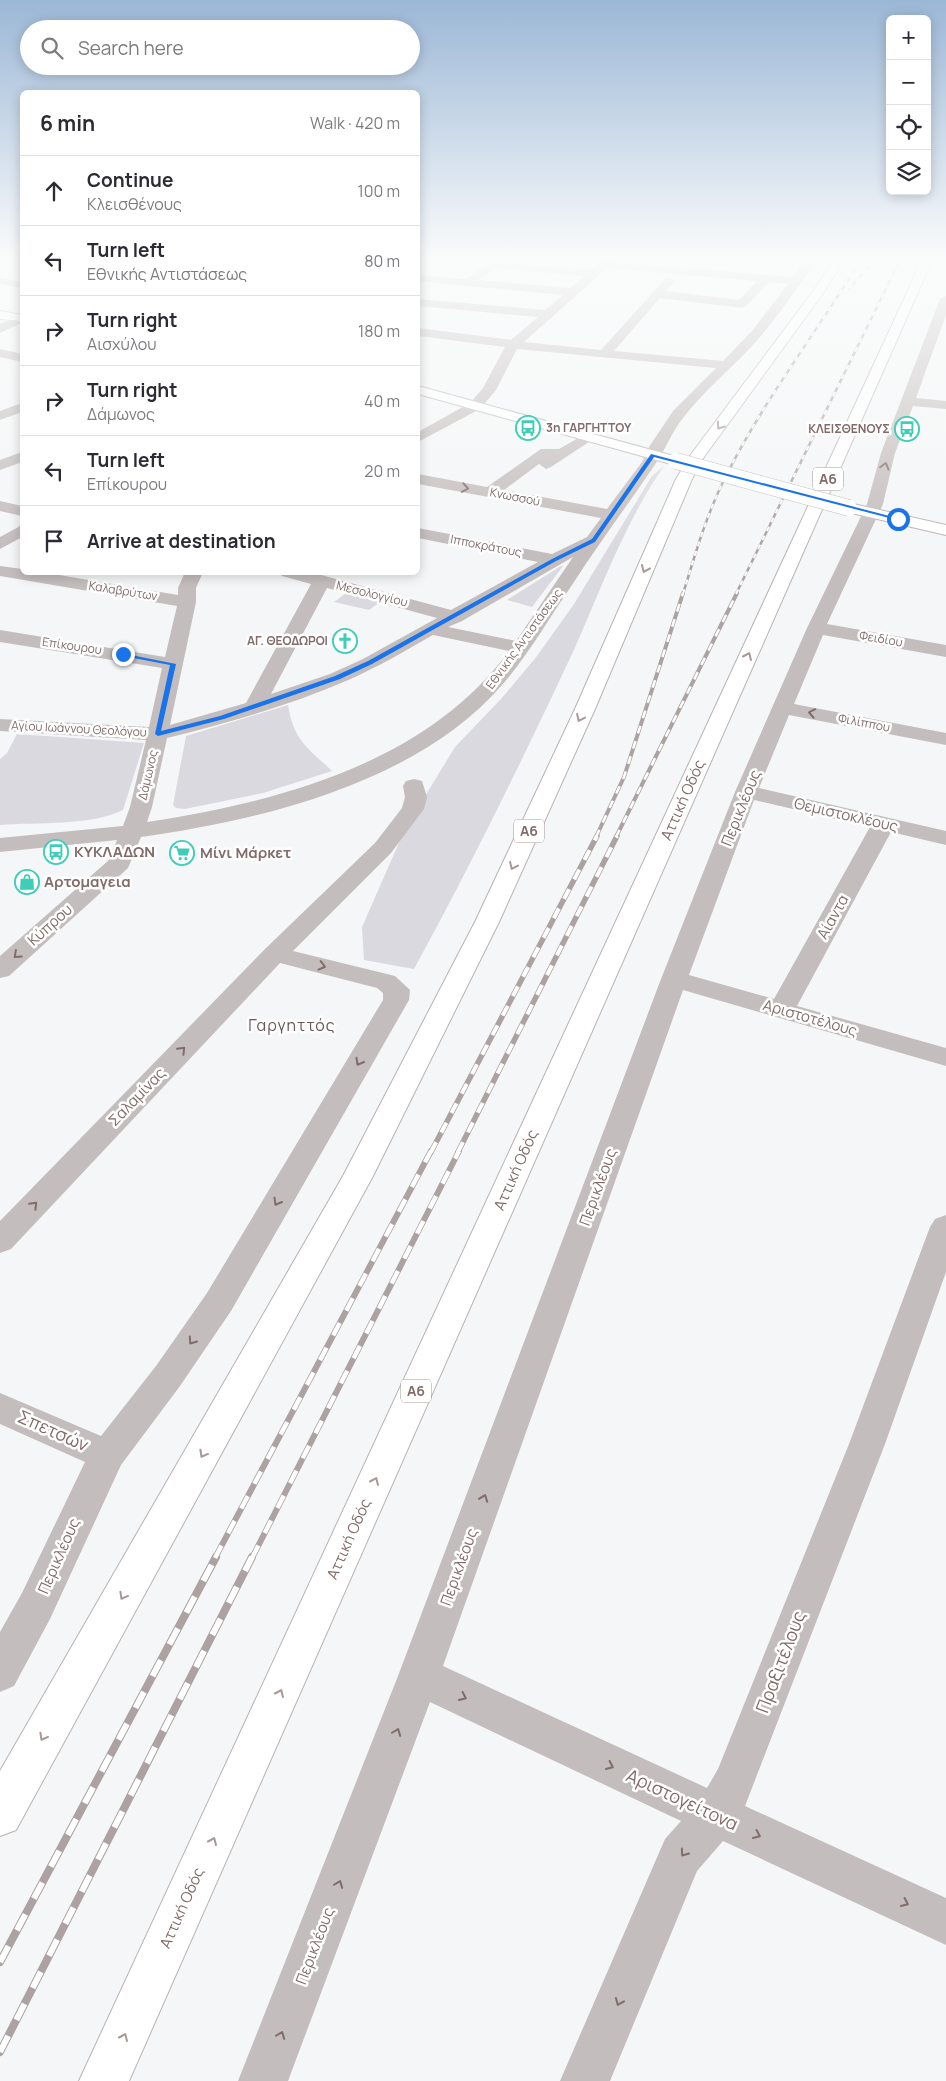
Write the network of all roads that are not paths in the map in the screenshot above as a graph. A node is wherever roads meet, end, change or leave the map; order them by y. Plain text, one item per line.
1 (508, 355) edge
2 (615, 355) edge
3 (737, 355) edge
4 (772, 355) edge
5 (884, 355) edge
6 (925, 355) edge
7 (727, 366) junction
8 (420, 391) edge
9 (8, 397) dead end
10 (20, 400) edge
11 (908, 401) junction
12 (946, 405) edge
13 (475, 406) junction
14 (20, 408) edge
15 (0, 416) edge
16 (420, 437) edge
17 (587, 437) junction
18 (652, 455) junction
19 (420, 479) edge
20 (491, 492) junction
21 (0, 506) edge
22 (860, 510) junction
23 (20, 511) edge
24 (612, 515) junction
25 (946, 530) edge
26 (20, 531) edge
27 (420, 533) edge
28 (593, 540) junction
29 (0, 544) edge
30 (554, 560) junction
31 (0, 571) edge
32 (20, 574) edge
33 (24, 575) edge
34 (193, 575) edge
35 (298, 575) edge
36 (321, 582) junction
37 (187, 602) junction
38 (455, 617) junction
39 (816, 628) junction
40 (431, 629) junction
41 (0, 636) edge
42 (520, 648) junction
43 (946, 651) edge
44 (173, 664) junction
45 (255, 705) junction
46 (783, 708) junction
47 (0, 725) edge
48 (158, 734) junction
49 (946, 739) edge
50 (414, 786) dead end
51 (746, 792) junction
52 (884, 823) junction
53 (132, 832) junction
54 (946, 838) edge
55 (0, 846) edge
56 (274, 954) junction
57 (0, 970) edge
58 (674, 979) junction
59 (782, 1010) junction
60 (946, 1057) edge
61 (946, 1227) edge
62 (0, 1241) edge
63 (0, 1408) edge
64 (107, 1455) junction
65 (0, 1672) edge
66 (419, 1676) junction
67 (0, 1814) edge
68 (715, 1816) junction
69 (946, 1922) edge
70 (104, 2081) edge
71 (263, 2081) edge
72 (585, 2081) edge

1 - 13 street
2 - 7 street
3 - 7 street, Εθνικής Αντιστάσεως
4 -> 67 main road, Α6
70 -> 5 main road, Αττική Οδός / Α6
6 - 11 street, Περικλέους
7 - 18 street, Εθνικής Αντιστάσεως
8 - 13 main road
9 - 10 street
11 - 12 street
22 -> 11 street, Περικλέους
13 - 16 street
13 - 17 main road
14 - 15 street
17 - 18 main road
17 - 20 street
18 - 22 main road, bridge
18 - 24 street, Εθνικής Αντιστάσεως
19 -> 20 street, Κνωσσού
20 - 24 street, Κνωσσού
21 - 23 street
22 - 25 main road
22 - 39 street, Περικλέους
24 - 28 street, Εθνικής Αντιστάσεως
26 - 29 street
27 - 30 street, Ιπποκράτους
28 - 30 street, Αγίου Ιωάννου Θεολόγου
28 - 42 street, Εθνικής Αντιστάσεως
30 - 38 street, Αγίου Ιωάννου Θεολόγου
31 - 32 street, Καλαβρύτων
33 - 37 street, Καλαβρύτων
34 - 37 street, Δάμωνος
35 - 36 street, Μεσολογγίου
36 - 38 street, Μεσολογγίου
36 - 45 street
37 - 44 street, Δάμωνος
38 - 40 street, Αγίου Ιωάννου Θεολόγου
39 - 43 street, Φειδίου
39 - 46 street, Περικλέους
40 - 42 street
40 - 45 street, Αγίου Ιωάννου Θεολόγου
41 - 44 street, Επίκουρου
42 - 53 street, Εθνικής Αντιστάσεως
44 - 48 street, Δάμωνος
45 - 48 street, Αγίου Ιωάννου Θεολόγου
49 -> 46 street, Φιλίππου
46 - 51 street, Περικλέους
47 - 48 street, Αγίου Ιωάννου Θεολόγου
48 - 53 street, Δάμωνος
50 - 56 street, Σαλαμίνας
51 - 52 street, Θεμιστοκλέους
51 - 58 street, Περικλέους
52 - 54 street, Θεμιστοκλέους
52 - 59 street, Αίαντα
53 - 55 street, Εθνικής Αντιστάσεως
53 -> 57 street, Κύπρου
62 -> 56 street, Σαλαμίνας
56 -> 64 street, Περικλέους
58 - 59 street, Αριστοτέλους
66 -> 58 street, Περικλέους
59 - 60 street, Αριστοτέλους
61 - 68 street, Πραξιτέλους
63 - 64 street, Σπετσών
64 - 65 street, Περικλέους
66 -> 68 street, Αριστογείτονα
71 -> 66 street, Περικλέους
68 -> 69 street, Αριστογείτονα
68 -> 72 street, Πραξιτέλους

